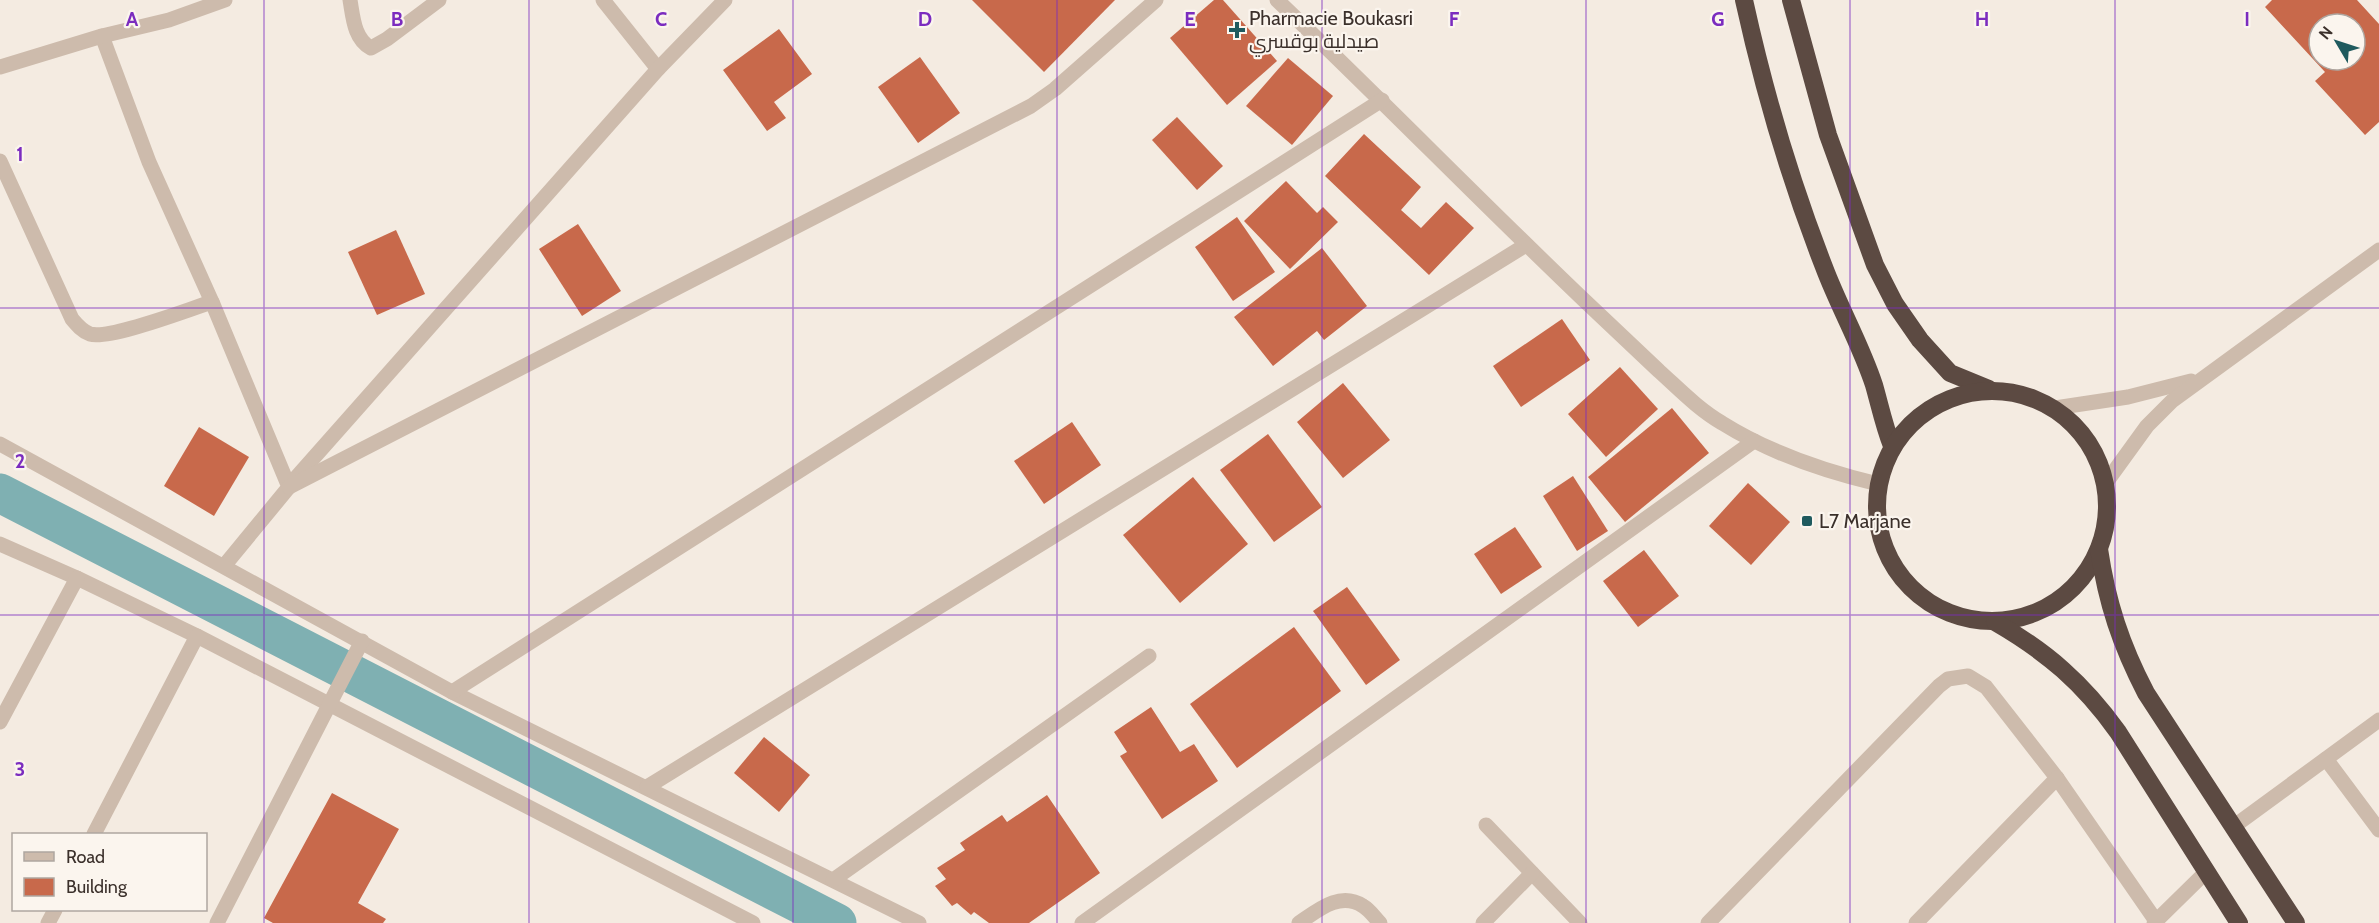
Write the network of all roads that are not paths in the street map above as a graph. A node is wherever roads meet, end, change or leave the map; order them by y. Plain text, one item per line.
1 (225, 0) edge
2 (350, 0) edge
3 (439, 0) edge
4 (603, 0) edge
5 (725, 0) edge
6 (1156, 0) edge
7 (1277, 0) edge
8 (1744, 0) edge
9 (1791, 0) edge
10 (195, 5) edge
11 (102, 36) junction
12 (0, 67) edge
13 (658, 69) junction
14 (1382, 100) junction
15 (0, 160) edge
16 (1527, 245) junction
17 (2379, 250) edge
18 (212, 302) junction
19 (2200, 379) junction
20 (1991, 390) junction
21 (2055, 408) junction
22 (1754, 441) junction
23 (0, 444) edge
24 (1892, 446) junction
25 (2105, 483) junction
26 (1878, 484) junction
27 (289, 487) junction
28 (0, 544) edge
29 (2099, 549) junction
30 (224, 566) junction
31 (77, 578) junction
32 (1995, 622) junction
33 (197, 636) junction
34 (362, 642) junction
35 (1149, 656) dead end
36 (452, 692) junction
37 (329, 702) junction
38 (2379, 720) edge
39 (0, 722) edge
40 (2326, 759) junction
41 (2057, 778) junction
42 (647, 786) junction
43 (1485, 825) dead end
44 (2233, 827) junction
45 (2379, 830) edge
46 (95, 833) edge
47 (2207, 872) junction
48 (1532, 873) junction
49 (833, 880) junction
50 (2155, 922) edge
51 (217, 923) edge
52 (753, 923) edge
53 (919, 923) edge
54 (1082, 923) edge
55 (1299, 923) edge
56 (1380, 923) edge
57 (1484, 923) edge
58 (1580, 923) edge
59 (1708, 923) edge
60 (1916, 923) edge
61 (2239, 923) edge
62 (2296, 923) edge

1 - 10 street
2 - 3 street
4 - 13 street
5 - 13 street
6 - 27 street
7 - 14 street
8 - 24 highway
9 - 20 highway
10 - 11 street
11 - 12 street
11 - 18 street
13 - 27 street
14 - 16 street
14 - 36 street
15 - 18 street
16 - 22 street
16 - 42 street
17 - 19 street
18 - 27 street
19 - 21 street
19 - 25 street
20 - 21 highway
20 - 24 highway
21 - 25 highway
22 - 26 street
22 - 54 street
23 - 30 street
24 - 26 highway
25 - 29 highway
26 - 32 highway
27 - 30 street
28 - 31 street
29 - 32 highway
29 - 44 highway
30 - 34 street
31 - 33 street
31 - 39 street
32 - 47 highway
33 - 37 street
33 - 46 street
34 - 36 street
34 - 37 street
35 - 49 street
36 - 42 street
37 - 51 street
37 - 52 street
38 - 40 street
40 - 44 street
40 - 45 street
41 - 50 street
41 - 59 street
41 - 60 street
42 - 49 street
43 - 48 street
44 - 62 highway
47 - 50 street
47 - 61 highway
48 - 57 street
48 - 58 street
49 - 53 street
55 - 56 street

